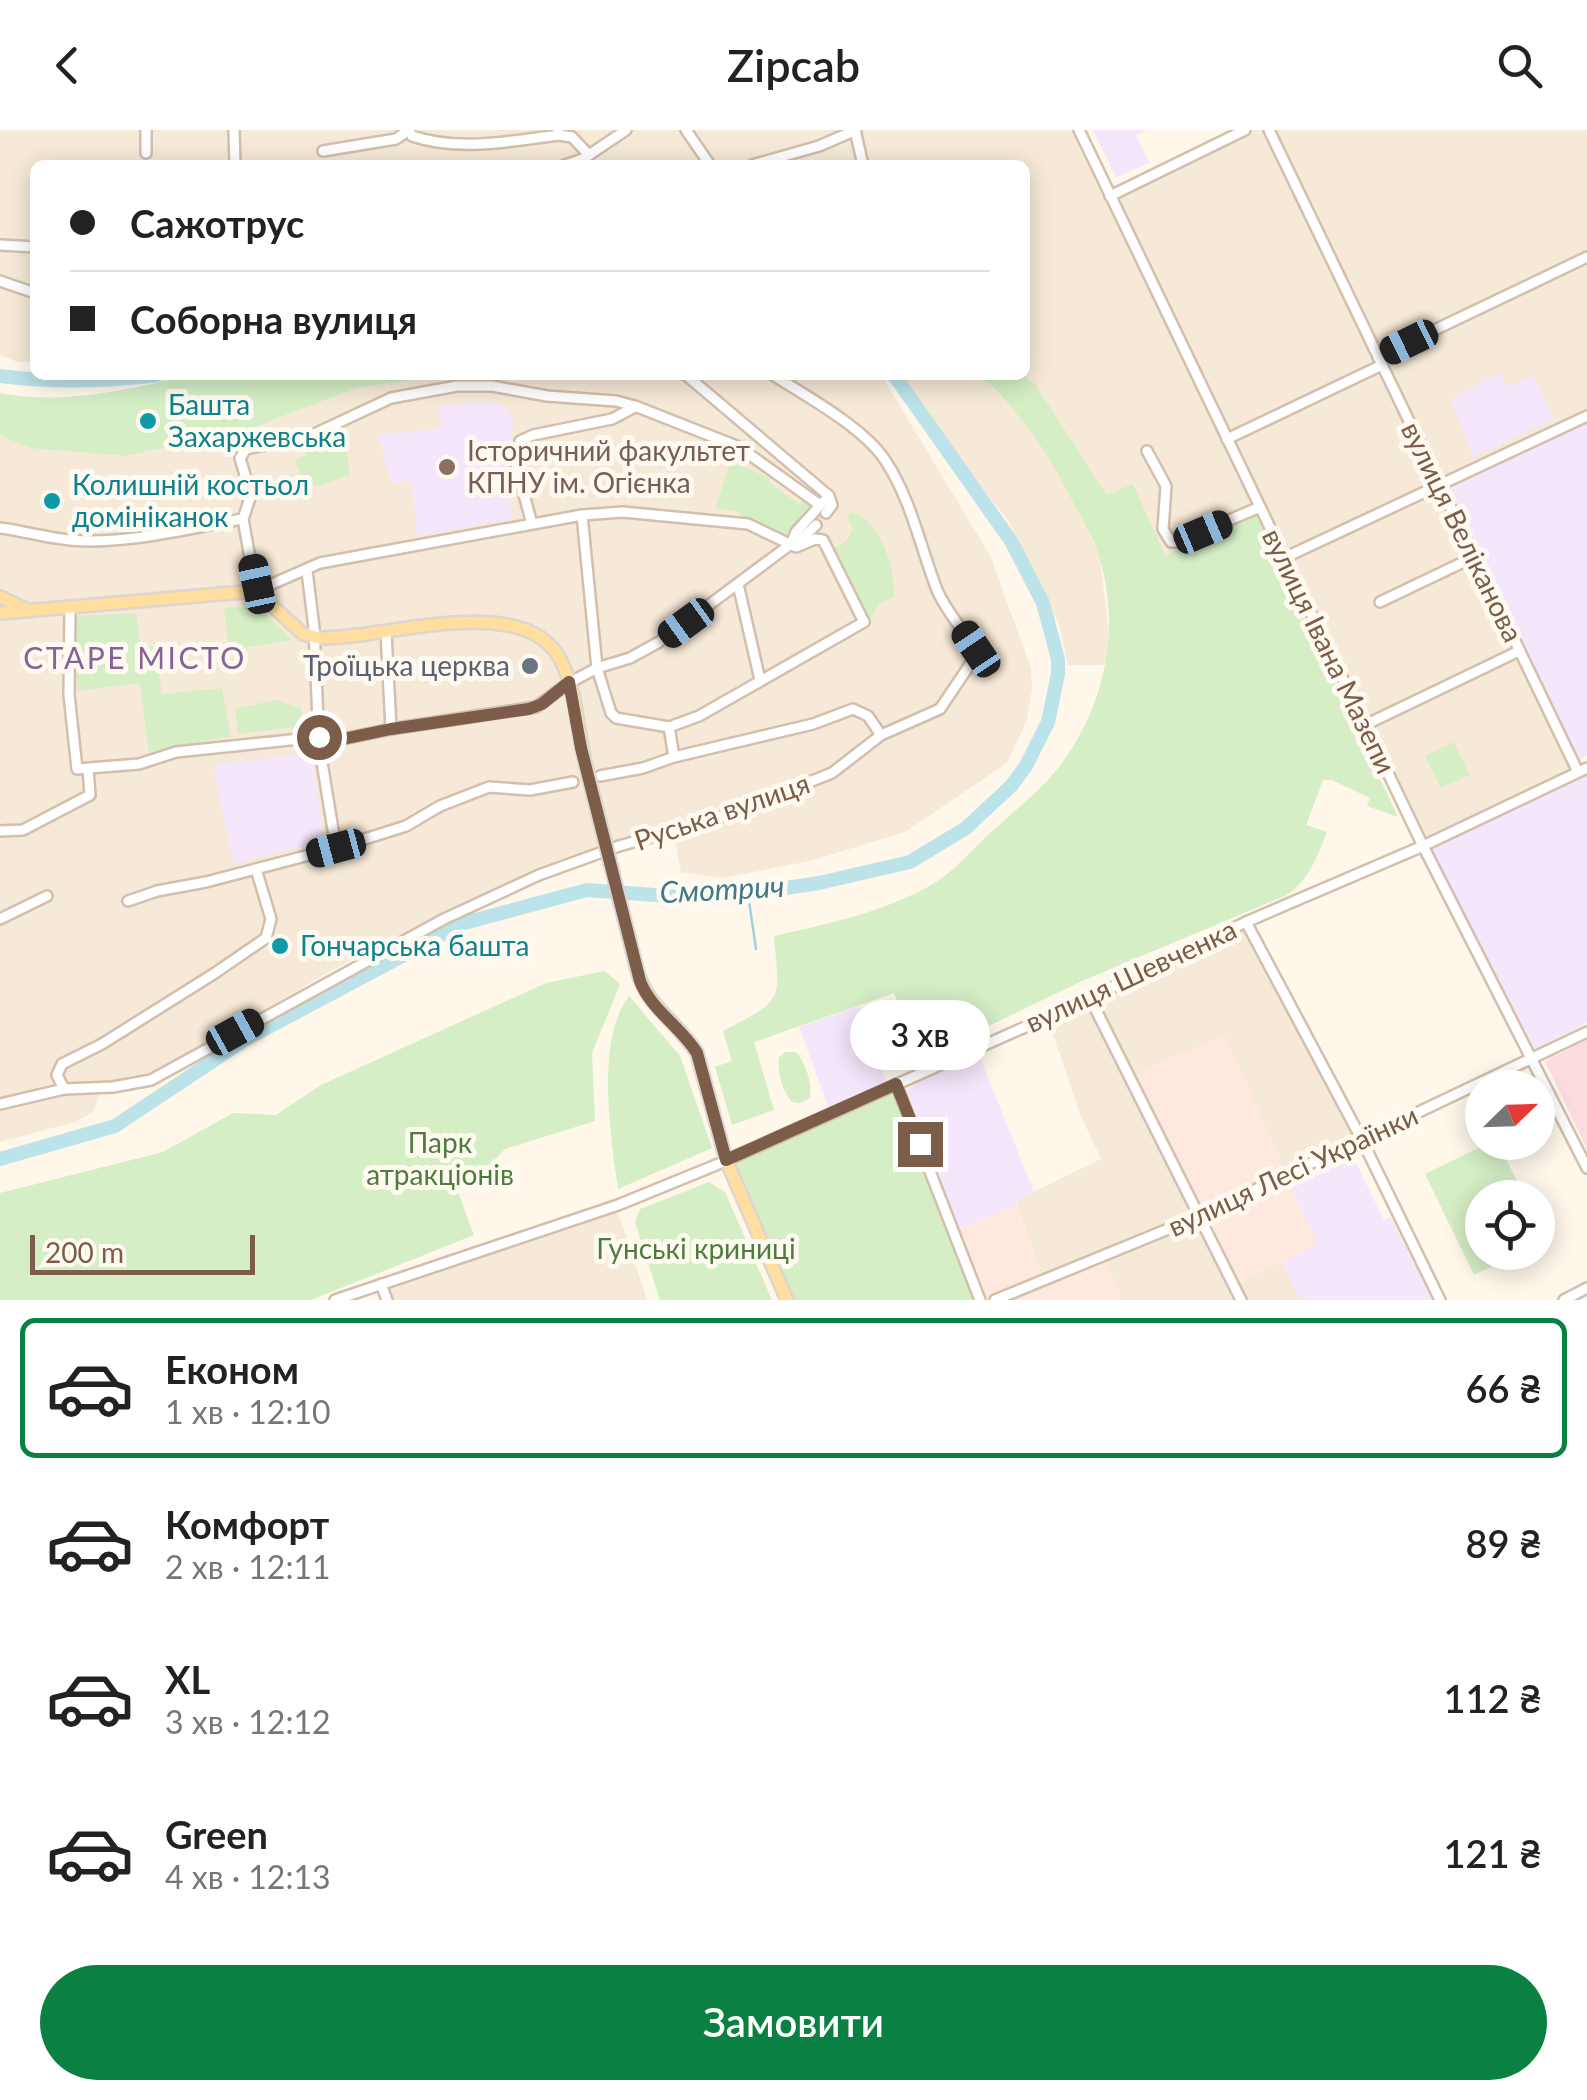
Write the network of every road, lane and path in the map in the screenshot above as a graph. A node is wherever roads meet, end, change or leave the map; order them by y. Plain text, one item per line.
1 (146, 130) edge
2 (234, 130) edge
3 (626, 130) edge
4 (686, 130) edge
5 (856, 130) edge
6 (1078, 130) edge
7 (1246, 130) edge
8 (1268, 130) edge
9 (558, 133) edge
10 (323, 151) dead end
11 (146, 152) dead end
12 (589, 154) junction
13 (235, 160) edge
14 (576, 160) edge
15 (707, 160) edge
16 (771, 160) edge
17 (862, 160) edge
18 (1110, 196) junction
19 (0, 245) edge
20 (30, 247) edge
21 (1587, 257) edge
22 (0, 281) edge
23 (30, 291) edge
24 (1380, 361) junction
25 (692, 380) edge
26 (779, 380) edge
27 (634, 406) junction
28 (1587, 416) edge
29 (1227, 439) junction
30 (1147, 451) dead end
31 (1440, 485) junction
32 (1260, 507) junction
33 (823, 509) junction
34 (582, 515) junction
35 (243, 519) junction
36 (532, 524) junction
37 (816, 525) dead end
38 (0, 528) edge
39 (791, 544) junction
40 (1284, 558) junction
41 (1474, 558) junction
42 (307, 571) junction
43 (738, 584) junction
44 (256, 591) junction
45 (0, 598) edge
46 (1380, 602) dead end
47 (70, 609) junction
48 (34, 612) junction
49 (0, 613) edge
50 (386, 632) junction
51 (314, 637) junction
52 (1519, 651) junction
53 (597, 668) junction
54 (760, 680) junction
55 (569, 682) junction
56 (1364, 724) junction
57 (669, 727) junction
58 (391, 729) junction
59 (881, 736) junction
60 (319, 740) junction
61 (674, 758) junction
62 (88, 769) junction
63 (1582, 770) edge
64 (600, 776) dead end
65 (573, 782) dead end
66 (0, 831) edge
67 (1423, 846) junction
68 (336, 848) junction
69 (256, 869) junction
70 (48, 896) dead end
71 (128, 901) dead end
72 (0, 919) edge
73 (1246, 922) junction
74 (1090, 998) junction
75 (1587, 1032) edge
76 (1534, 1059) junction
77 (896, 1084) junction
78 (64, 1089) junction
79 (0, 1104) edge
80 (1362, 1140) junction
81 (726, 1160) junction
82 (1587, 1168) edge
83 (1200, 1216) junction
84 (381, 1284) junction
85 (1587, 1288) edge
86 (335, 1300) edge
87 (387, 1300) edge
88 (787, 1300) edge
89 (980, 1300) edge
90 (995, 1300) edge
91 (1240, 1300) edge
92 (1440, 1300) edge
93 (1564, 1300) edge

1 - 11 street
2 - 13 street
3 - 12 street
4 - 15 street
5 - 16 street
5 - 17 street
6 - 18 street, вулиця Івана Мазепи
7 - 18 street
8 - 24 street, вулиця Веліканова
9 - 10 street
9 - 12 street
12 - 14 street
18 - 29 street, вулиця Івана Мазепи
19 - 20 street
21 - 24 street
22 - 23 street
24 - 29 street
24 - 31 street, вулиця Веліканова
25 - 33 street
26 - 59 street, Руська вулиця
27 - 33 street
27 - 35 street
27 - 36 street
28 - 31 street
29 - 32 street, вулиця Івана Мазепи
30 - 32 street
31 - 40 street
31 - 41 street, вулиця Веліканова
32 - 40 street, вулиця Івана Мазепи
33 - 39 street
34 - 36 street
34 - 39 street
34 - 53 street
35 - 38 street
35 - 44 street
36 - 42 street
37 - 39 street
39 - 43 street
39 - 54 street
40 - 56 street, вулиця Івана Мазепи
41 - 46 street
41 - 52 street, вулиця Веліканова
42 - 44 street
42 - 51 street
43 - 53 street
43 - 54 street
44 - 47 main road
44 - 51 main road
45 - 48 main road
47 - 48 main road
47 - 62 street
48 - 49 main road
50 - 51 main road
50 - 55 main road
50 - 58 street
51 - 60 street
52 - 56 street
52 - 63 street, вулиця Веліканова
53 - 55 street
53 - 57 street
54 - 57 street
55 - 58 street
55 - 81 main road, bridge
56 - 67 street, вулиця Івана Мазепи
57 - 61 street
58 - 60 street
59 - 61 street
59 - 78 street, Руська вулиця
60 - 62 street
60 - 68 street
61 - 64 street
62 - 66 street
63 - 67 street, вулиця Шевченка
65 - 68 street
67 - 73 street, вулиця Шевченка
67 - 76 street, вулиця Івана Мазепи
68 - 69 street
69 - 71 street
69 - 78 street
70 - 72 street
73 - 74 street, вулиця Шевченка
73 - 80 street
74 - 77 street, вулиця Шевченка
74 - 83 street
75 - 76 street, вулиця Лесі Українки
76 - 80 street, вулиця Лесі Українки
76 - 82 street, вулиця Івана Мазепи
77 - 81 street, вулиця Шевченка
77 - 89 street
78 - 79 street, Руська вулиця
80 - 83 street, вулиця Лесі Українки
80 - 92 street
81 - 84 street, вулиця Шевченка
81 - 88 main road
83 - 90 street, вулиця Лесі Українки
83 - 91 street
84 - 86 street, вулиця Шевченка
84 - 87 street
85 - 93 street

